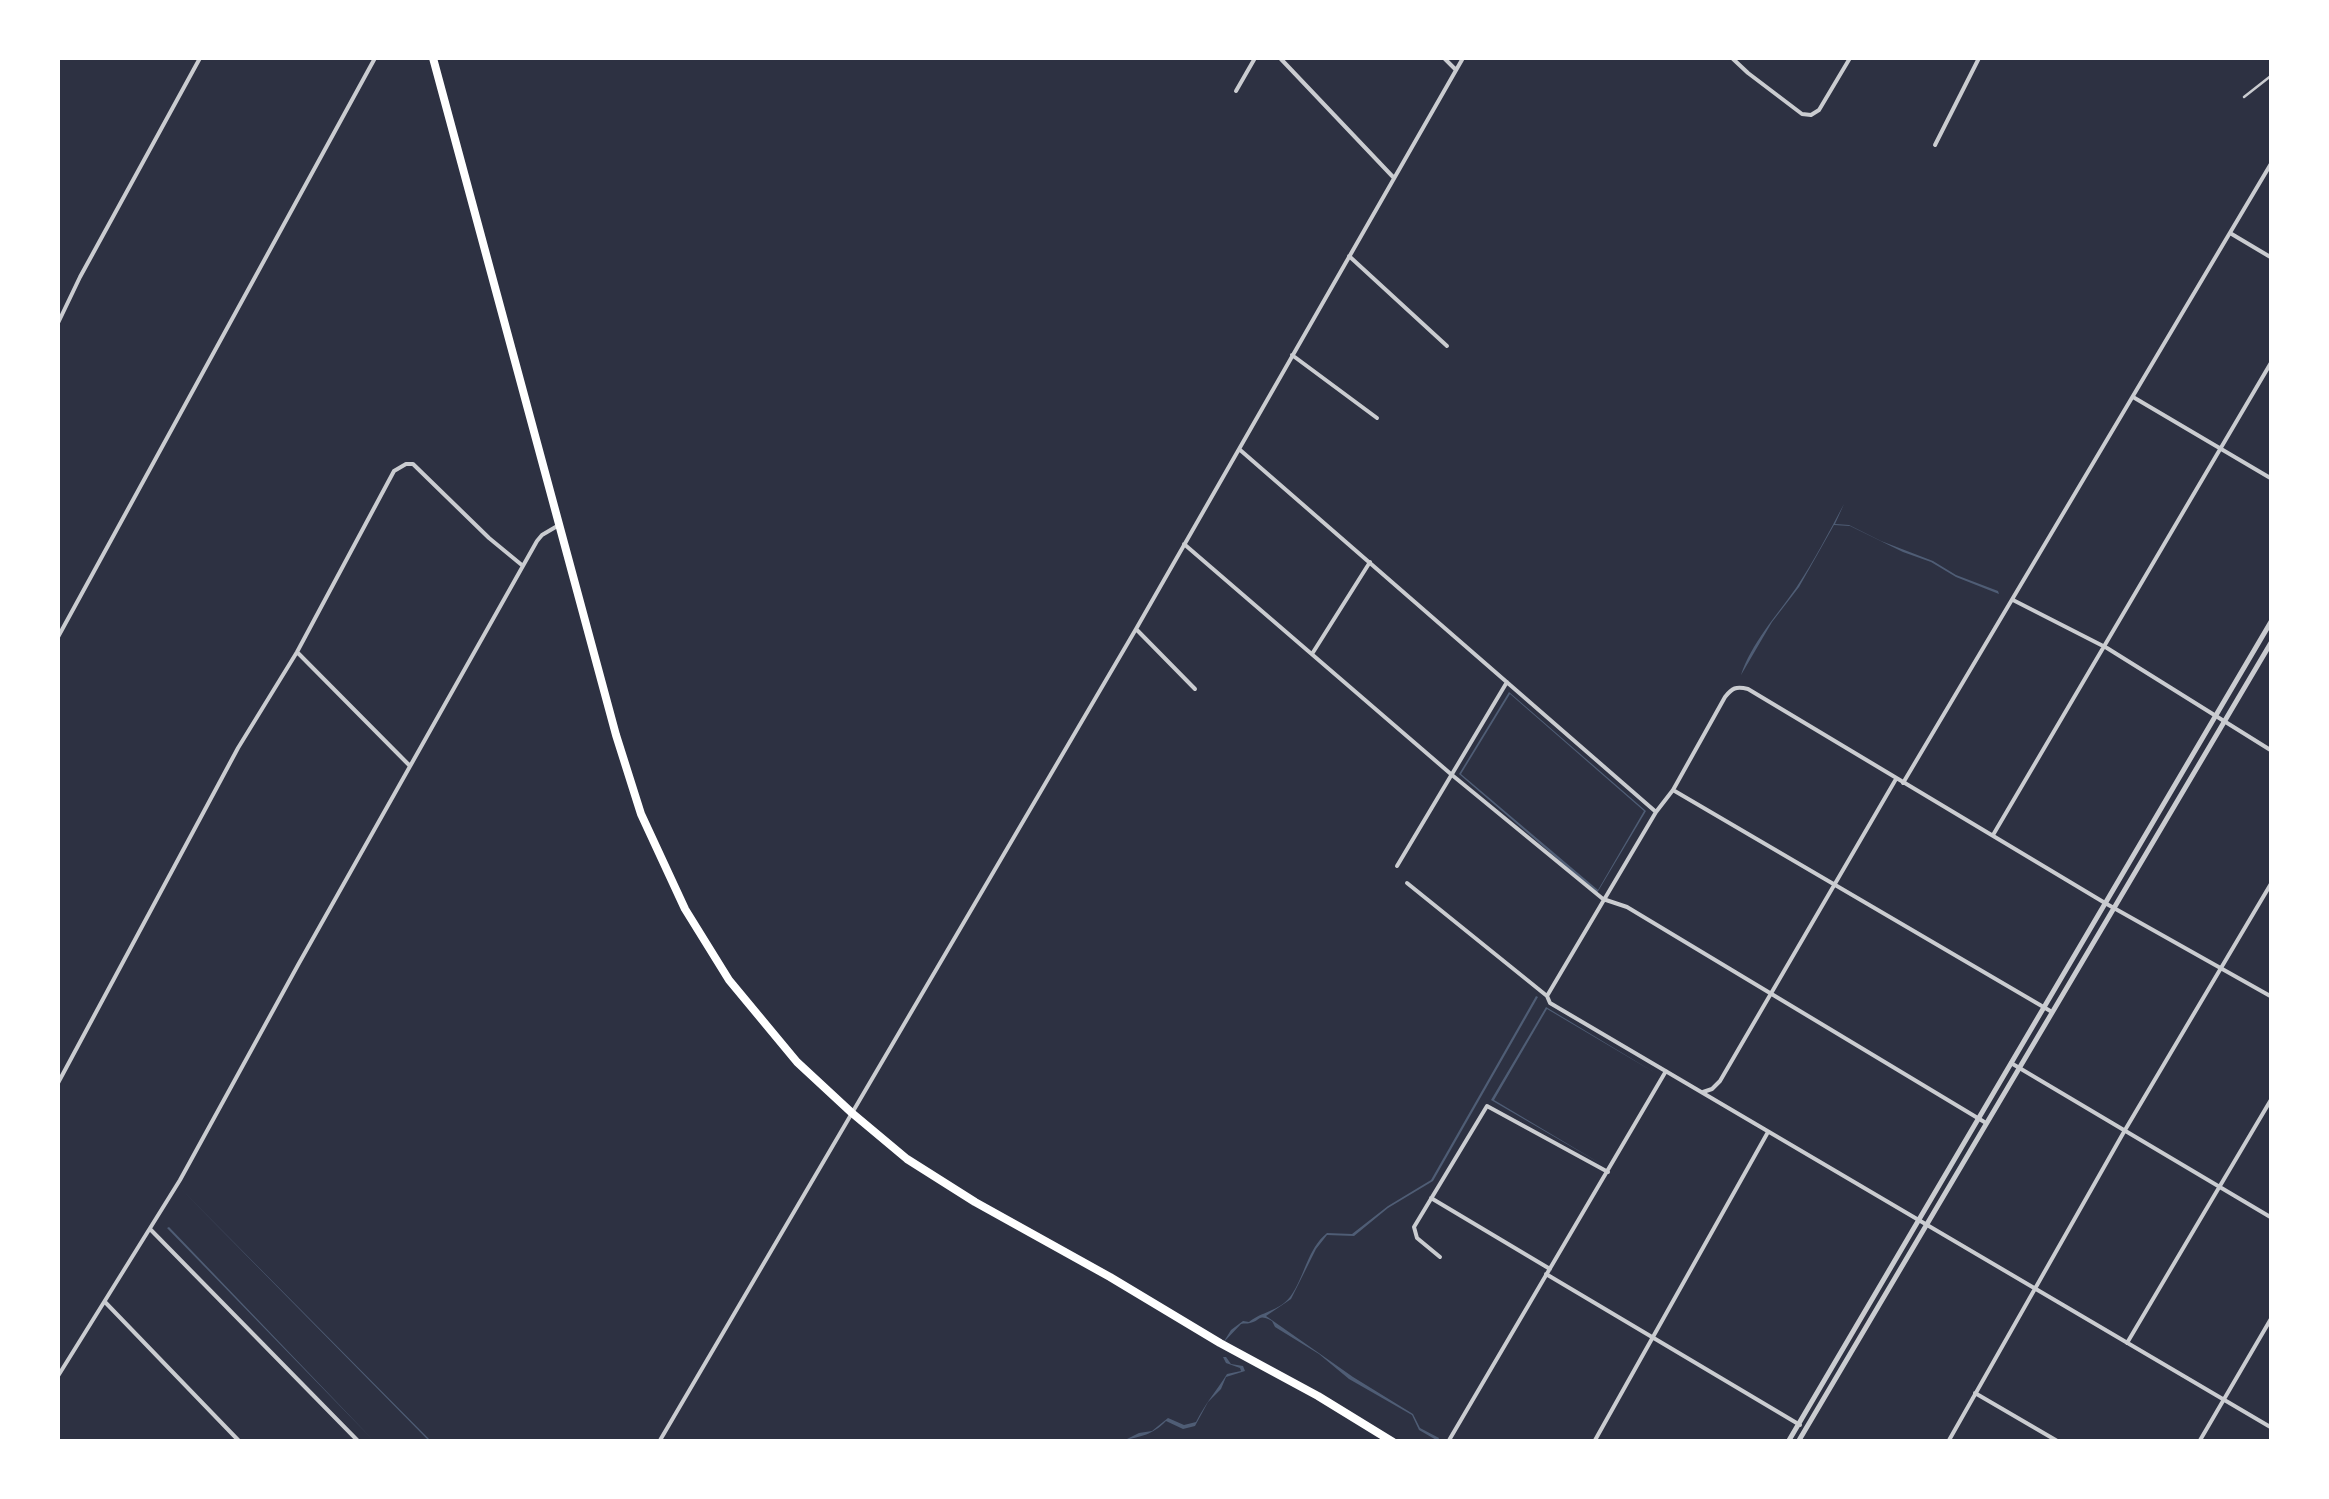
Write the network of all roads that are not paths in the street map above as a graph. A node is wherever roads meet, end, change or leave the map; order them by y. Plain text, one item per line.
1 (200, 58) edge
2 (374, 58) edge
3 (432, 58) edge
4 (1255, 58) edge
5 (1280, 58) edge
6 (1444, 58) edge
7 (1463, 58) edge
8 (1732, 58) edge
9 (1850, 58) edge
10 (1979, 58) edge
11 (1456, 70) junction
12 (2272, 74) edge
13 (1236, 91) dead end
14 (2244, 97) dead end
15 (1935, 145) dead end
16 (2272, 162) edge
17 (1394, 178) junction
18 (2230, 233) junction
19 (1349, 256) junction
20 (2272, 258) edge
21 (58, 323) edge
22 (1448, 346) dead end
23 (1292, 355) junction
24 (2272, 361) edge
25 (2133, 397) junction
26 (1376, 418) dead end
27 (2219, 448) junction
28 (1239, 449) junction
29 (2272, 479) edge
30 (559, 525) junction
31 (1184, 544) junction
32 (1370, 562) junction
33 (523, 566) junction
34 (2013, 600) junction
35 (2272, 620) edge
36 (1136, 629) junction
37 (2269, 631) edge
38 (58, 638) edge
39 (2272, 640) edge
40 (2103, 646) junction
41 (297, 652) junction
42 (1312, 654) junction
43 (1507, 682) junction
44 (1196, 689) dead end
45 (2215, 715) junction
46 (2224, 721) junction
47 (2272, 750) edge
48 (410, 766) junction
49 (1452, 774) junction
50 (1896, 779) junction
51 (1904, 783) junction
52 (1673, 790) junction
53 (1656, 812) junction
54 (1992, 836) junction
55 (1397, 866) dead end
56 (2272, 882) edge
57 (1407, 883) dead end
58 (1834, 886) junction
59 (1603, 899) junction
60 (2104, 902) junction
61 (2114, 908) junction
62 (2220, 966) junction
63 (1771, 993) junction
64 (1547, 996) junction
65 (2272, 997) edge
66 (2044, 1007) junction
67 (2052, 1012) junction
68 (2010, 1063) junction
69 (2019, 1068) junction
70 (1666, 1071) junction
71 (58, 1083) edge
72 (1704, 1092) junction
73 (2272, 1098) edge
74 (852, 1114) junction
75 (1978, 1118) junction
76 (1986, 1123) junction
77 (1769, 1130) junction
78 (2124, 1130) junction
79 (1608, 1172) junction
80 (2220, 1186) junction
81 (1431, 1198) junction
82 (2272, 1218) edge
83 (1919, 1220) junction
84 (1927, 1224) junction
85 (150, 1229) junction
86 (1440, 1257) dead end
87 (1548, 1272) junction
88 (2034, 1288) junction
89 (104, 1302) junction
90 (2272, 1317) edge
91 (1654, 1337) junction
92 (2127, 1343) junction
93 (58, 1376) edge
94 (1975, 1394) junction
95 (2223, 1400) junction
96 (1799, 1424) junction
97 (1806, 1428) junction
98 (2272, 1428) edge
99 (240, 1442) edge
100 (359, 1442) edge
101 (659, 1442) edge
102 (1393, 1442) edge
103 (1448, 1442) edge
104 (1594, 1442) edge
105 (1788, 1442) edge
106 (1798, 1442) edge
107 (1948, 1442) edge
108 (2059, 1442) edge
109 (2199, 1442) edge

1 - 21 street
2 - 38 street
3 - 30 highway
4 - 13 street
5 - 17 street
6 - 11 street
7 - 11 street
8 - 9 street
10 - 15 street
11 - 17 street
12 - 14 lane
16 - 18 street
17 - 19 street
18 - 20 street
18 - 25 street
19 - 22 street
19 - 23 street
23 - 26 street
23 - 28 street
24 - 27 street
25 - 27 street
25 - 34 street
27 - 29 street
27 - 40 street
28 - 31 street
28 - 32 street
30 - 33 street
30 - 74 highway
31 - 36 street
31 - 42 street
32 - 42 street
32 - 43 street
33 - 41 street
33 - 48 street
34 - 40 street
34 - 51 street
35 - 37 street
36 - 44 street
36 - 74 street
37 - 45 street
39 - 46 street
40 - 45 street
40 - 54 street
41 - 48 street
41 - 71 street
42 - 49 street
43 - 49 street
43 - 53 street
45 - 46 street
45 - 60 street
46 - 47 street
46 - 61 street
48 - 85 street
49 - 55 street
49 - 59 street
50 - 51 street
50 - 52 street
50 - 58 street
51 - 54 street
52 - 53 street
52 - 58 street
53 - 59 street
54 - 60 street
56 - 62 street
57 - 64 street
58 - 63 street
58 - 66 street
59 - 63 street
59 - 64 street
60 - 61 street
60 - 66 street
61 - 62 street
61 - 67 street
62 - 65 street
62 - 78 street
63 - 72 street
63 - 75 street
64 - 70 street
66 - 67 street
66 - 68 street
67 - 69 street
68 - 69 street
68 - 75 street
69 - 76 street
69 - 78 street
70 - 72 street
70 - 79 street
72 - 77 street
73 - 80 street
74 - 101 street
74 - 102 highway
75 - 76 street
75 - 83 street
76 - 84 street
77 - 83 street
77 - 91 street
78 - 80 street
78 - 88 street
79 - 81 street
79 - 87 street
80 - 82 street
80 - 92 street
81 - 86 street
81 - 87 street
83 - 84 street
83 - 96 street
84 - 88 street
84 - 97 street
85 - 89 street
85 - 100 street
87 - 91 street
87 - 103 street
88 - 92 street
88 - 94 street
89 - 93 street
89 - 99 street
90 - 95 street
91 - 96 street
91 - 104 street
92 - 95 street
94 - 107 street
94 - 108 street
95 - 98 street
95 - 109 street
96 - 97 street
96 - 105 street
97 - 106 street

